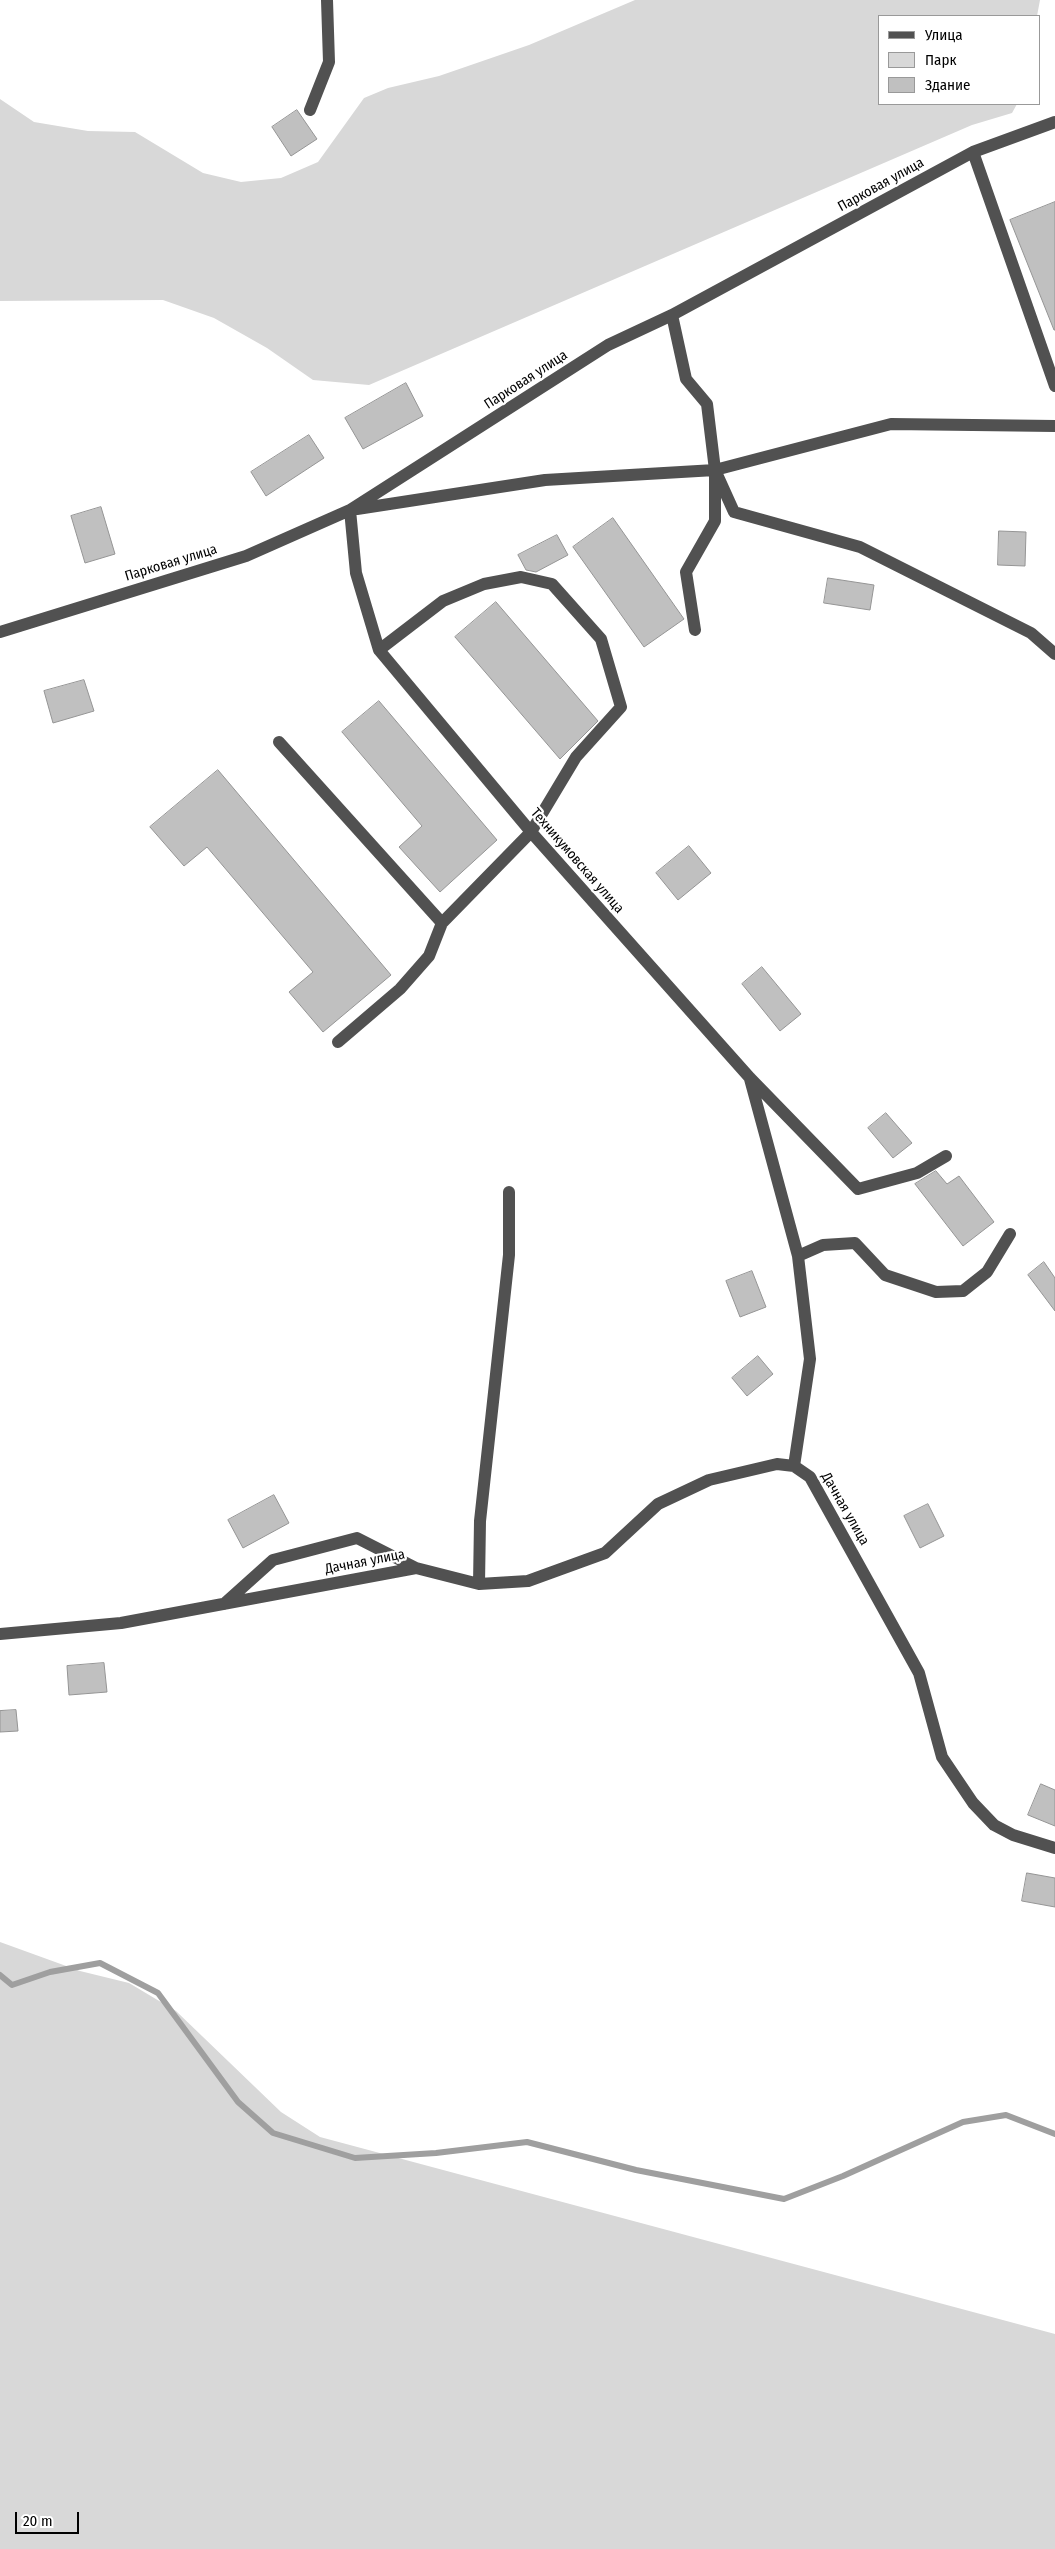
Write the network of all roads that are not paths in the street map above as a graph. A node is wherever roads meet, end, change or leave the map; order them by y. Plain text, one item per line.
1 (327, 0) edge
2 (310, 110) dead end
3 (1055, 122) edge
4 (973, 152) junction
5 (672, 315) junction
6 (1052, 368) edge
7 (1055, 386) edge
8 (1055, 426) edge
9 (715, 470) junction
10 (350, 510) junction
11 (695, 630) dead end
12 (0, 632) edge
13 (379, 650) junction
14 (1055, 654) edge
15 (279, 742) dead end
16 (531, 832) junction
17 (442, 923) junction
18 (338, 1042) dead end
19 (750, 1078) junction
20 (946, 1156) dead end
21 (509, 1192) dead end
22 (1010, 1234) dead end
23 (798, 1256) junction
24 (794, 1466) junction
25 (416, 1568) junction
26 (479, 1584) junction
27 (224, 1604) junction
28 (0, 1634) edge
29 (1055, 1848) edge

1 - 2 street
3 - 4 street, Парковая улица
4 - 5 street, Парковая улица
4 - 6 street
5 - 9 street
5 - 10 street, Парковая улица
6 - 7 street
8 - 9 street
9 - 10 street
9 - 11 street
9 - 14 street
10 - 12 street, Парковая улица
10 - 13 street, Техникумовская улица
13 - 16 street, Техникумовская улица
13 - 16 street
15 - 17 street
16 - 17 street
16 - 19 street, Техникумовская улица
17 - 18 street
19 - 20 street, Техникумовская улица
19 - 23 street
21 - 26 street
22 - 23 street
23 - 24 street
24 - 26 street, Дачная улица
24 - 29 street, Дачная улица
25 - 26 street, Дачная улица
25 - 27 street, Дачная улица
25 - 27 street
27 - 28 street, Дачная улица

